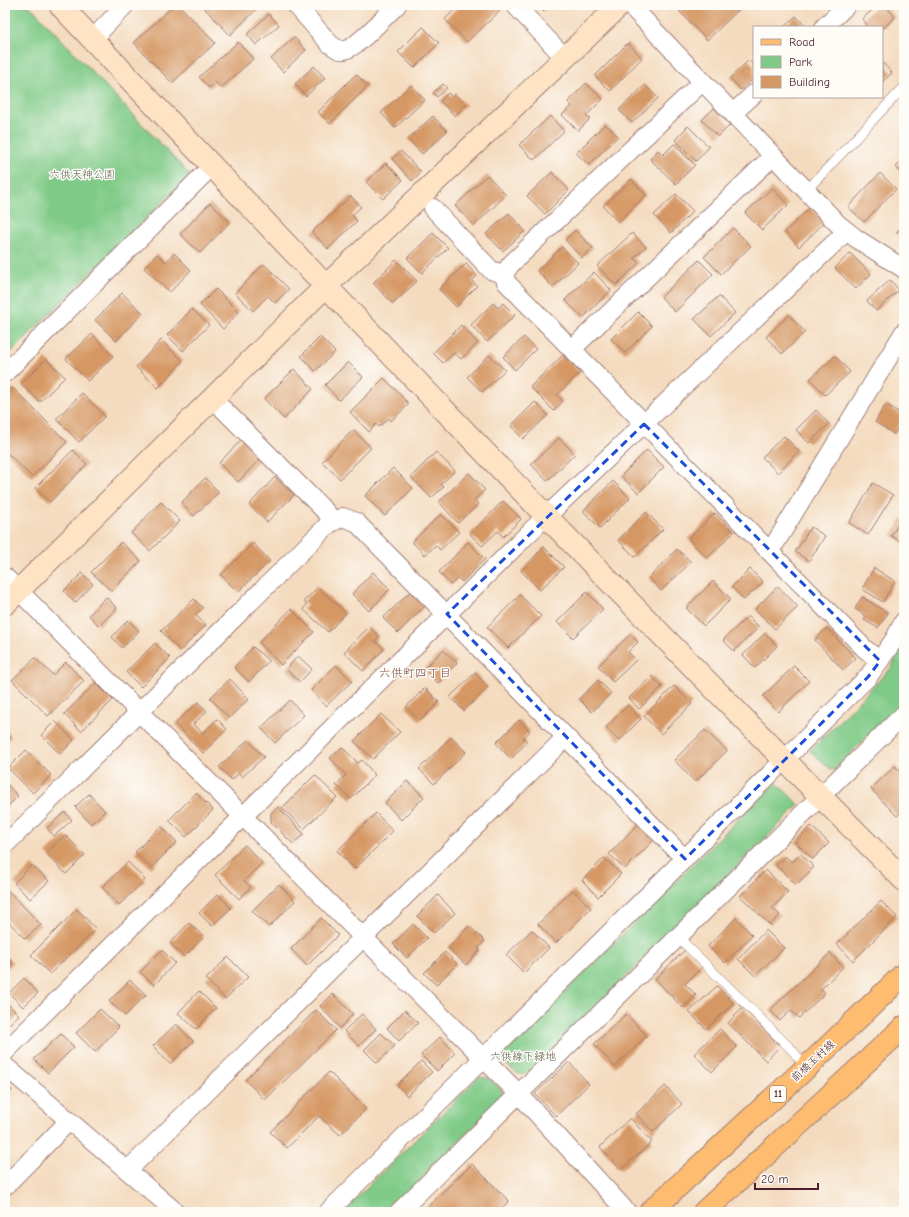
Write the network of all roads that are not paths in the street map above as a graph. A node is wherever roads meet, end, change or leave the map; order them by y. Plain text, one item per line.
1 (60, 5) edge
2 (125, 5) edge
3 (296, 5) edge
4 (397, 5) edge
5 (515, 5) edge
6 (620, 5) edge
7 (630, 5) edge
8 (847, 5) edge
9 (825, 26) edge
10 (92, 40) junction
11 (565, 58) junction
12 (702, 82) junction
13 (904, 87) edge
14 (753, 95) edge
15 (734, 113) junction
16 (773, 156) junction
17 (212, 166) junction
18 (806, 192) junction
19 (433, 208) dead end
20 (846, 231) junction
21 (904, 269) edge
22 (505, 275) junction
23 (326, 286) junction
24 (904, 332) edge
25 (572, 350) junction
26 (5, 373) edge
27 (223, 409) dead end
28 (644, 424) junction
29 (547, 515) junction
30 (332, 522) junction
31 (768, 550) junction
32 (10, 590) edge
33 (447, 614) junction
34 (904, 621) edge
35 (880, 661) junction
36 (139, 712) junction
37 (904, 714) edge
38 (566, 737) junction
39 (784, 760) junction
40 (820, 797) junction
41 (243, 817) junction
42 (5, 845) edge
43 (685, 859) junction
44 (904, 880) edge
45 (678, 937) junction
46 (362, 938) junction
47 (904, 974) edge
48 (904, 1027) edge
49 (5, 1052) edge
50 (483, 1057) junction
51 (5, 1066) edge
52 (806, 1068) junction
53 (519, 1094) junction
54 (69, 1121) junction
55 (128, 1170) junction
56 (5, 1186) edge
57 (176, 1212) edge
58 (328, 1212) edge
59 (399, 1212) edge
60 (627, 1212) edge
61 (650, 1212) edge
62 (704, 1212) edge

1 - 10 street
2 - 10 street
3 - 4 street
5 - 11 street
6 - 11 street
7 - 12 street
8 - 9 street
10 - 17 street
11 - 23 street
12 - 15 street
12 - 22 street
13 - 18 lane
14 - 15 street
15 - 16 street
16 - 18 street
16 - 25 street
17 - 23 street
17 - 26 street
18 - 20 street
19 - 22 street
20 - 21 street
20 - 28 street
22 - 25 street
23 - 29 street
23 - 32 street
24 - 31 street
25 - 28 street
27 - 30 street
28 - 29 street
28 - 31 street
29 - 33 street
29 - 39 street
30 - 33 street
30 - 36 street
31 - 35 street
32 - 36 street
33 - 38 street
33 - 41 street
34 - 35 street
35 - 39 street
36 - 41 street
36 - 42 street
37 - 40 street
38 - 43 street
38 - 46 street
39 - 40 street
39 - 43 street
40 - 44 street
40 - 45 street
41 - 46 street
41 - 49 street
43 - 50 street
45 - 52 lane
45 - 53 street
46 - 50 street
46 - 55 street
47 - 52 main road, 前橋玉村線 / 11
48 - 62 main road
50 - 53 street
50 - 58 street
51 - 54 street
52 - 61 main road, 前橋玉村線 / 11
53 - 59 street
53 - 60 street
54 - 55 street
54 - 56 street
55 - 57 street

